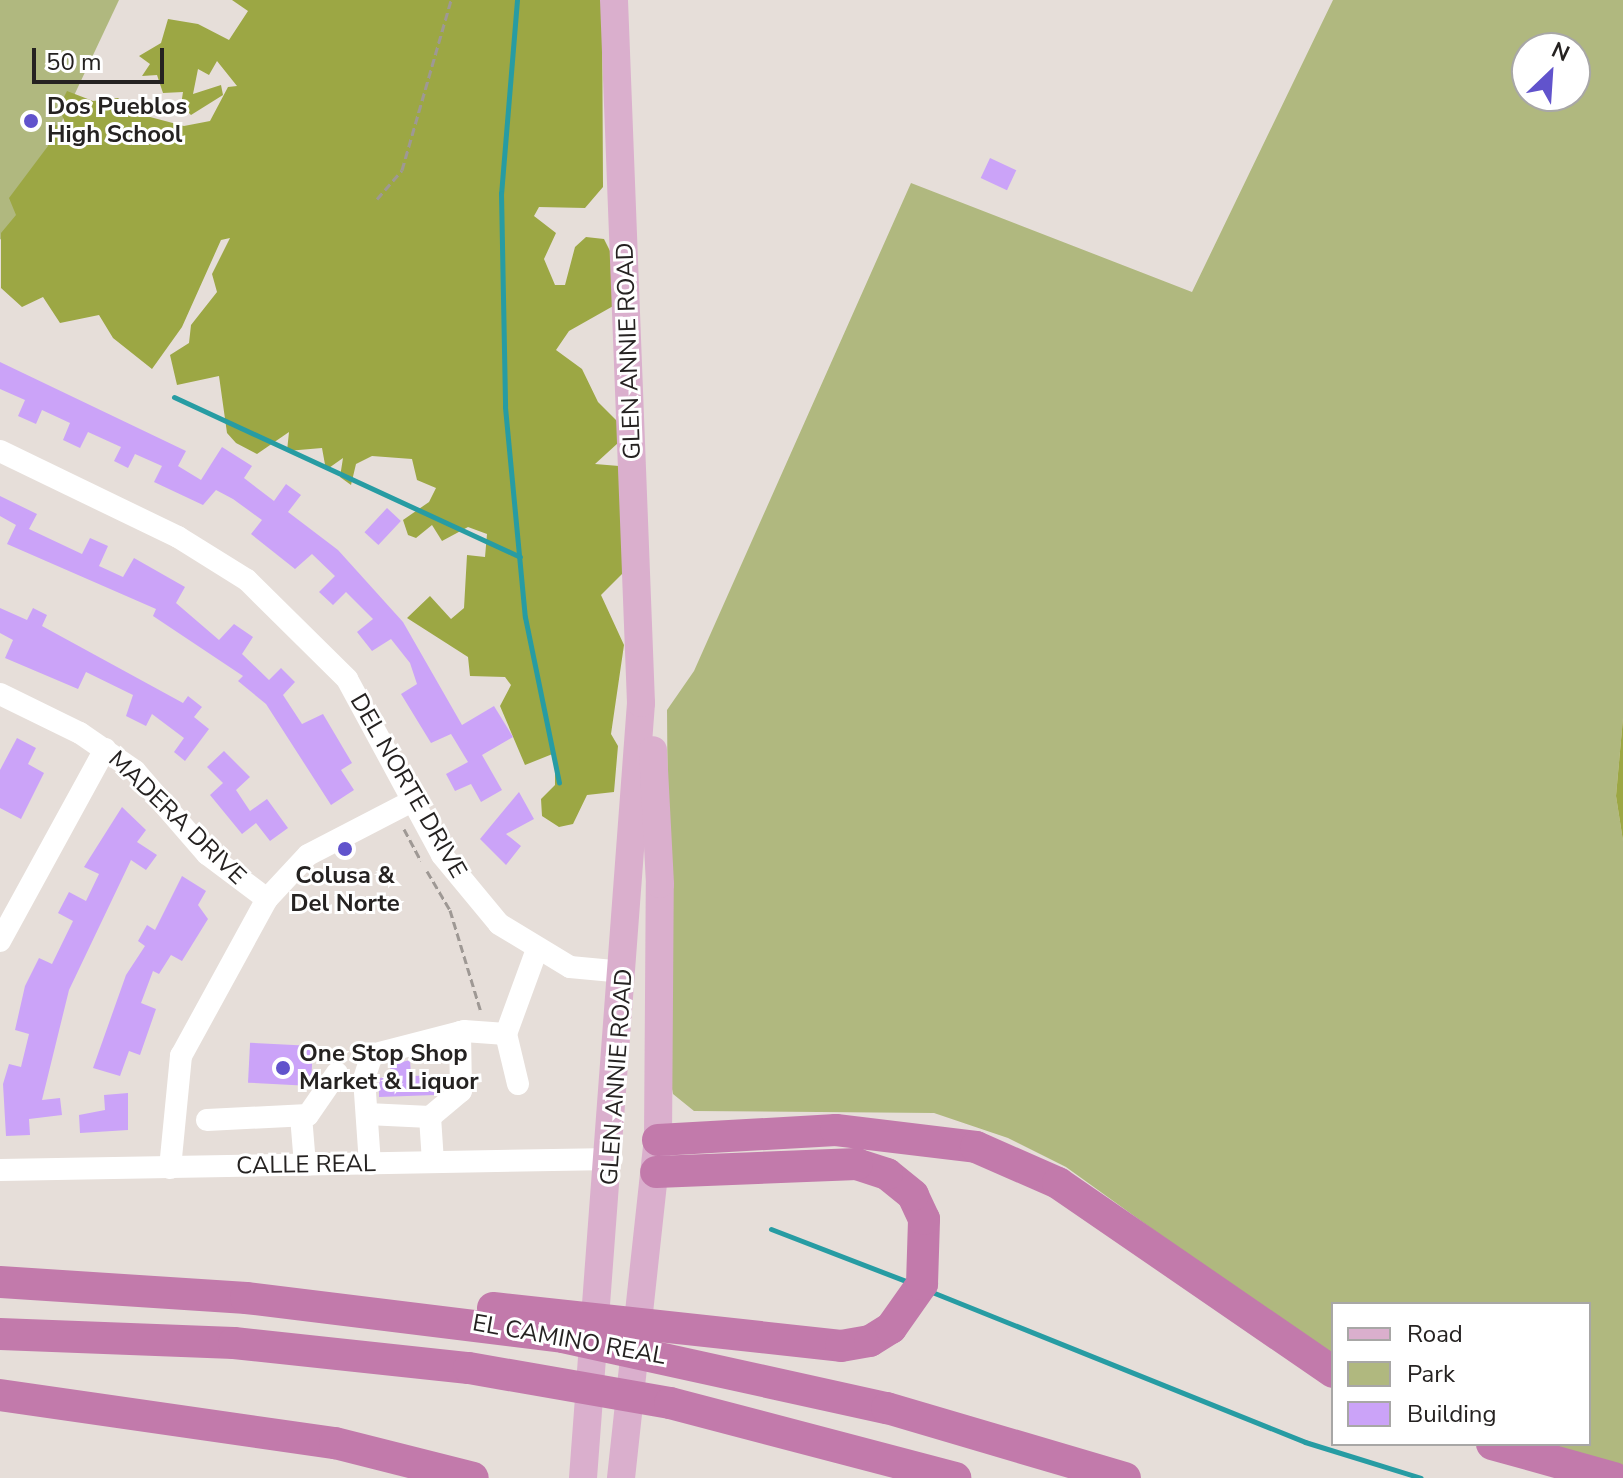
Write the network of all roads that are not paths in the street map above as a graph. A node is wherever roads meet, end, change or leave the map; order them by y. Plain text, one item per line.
1 (614, 0) edge
2 (0, 451) edge
3 (0, 694) edge
4 (641, 703) junction
5 (105, 749) junction
6 (414, 800) junction
7 (267, 899) junction
8 (0, 941) edge
9 (536, 952) junction
10 (624, 972) junction
11 (460, 1032) junction
12 (506, 1034) junction
13 (337, 1073) dead end
14 (518, 1084) dead end
15 (367, 1114) junction
16 (301, 1116) junction
17 (430, 1117) junction
18 (207, 1120) dead end
19 (658, 1140) junction
20 (612, 1159) junction
21 (433, 1162) junction
22 (370, 1164) junction
23 (305, 1165) junction
24 (170, 1168) junction
25 (0, 1170) edge
26 (656, 1172) junction
27 (0, 1282) edge
28 (246, 1298) junction
29 (0, 1334) edge
30 (1331, 1371) edge
31 (0, 1395) edge
32 (1499, 1446) edge
33 (584, 1465) edge
34 (622, 1469) edge
35 (473, 1478) edge
36 (955, 1478) edge
37 (1125, 1478) edge
38 (1614, 1478) edge

1 - 4 main road, GLEN ANNIE ROAD
2 - 6 street, DEL NORTE DRIVE
3 - 5 street, MADERA DRIVE
4 - 10 main road, GLEN ANNIE ROAD
4 - 19 main road, GLEN ANNIE ROAD
5 - 7 street, MADERA DRIVE
5 - 8 street
6 - 7 street
6 - 9 street, DEL NORTE DRIVE
7 - 24 street
9 - 10 street, DEL NORTE DRIVE
9 - 12 street
10 - 20 main road, GLEN ANNIE ROAD
11 - 12 street
11 - 15 street
11 - 17 street
12 - 14 street
13 - 16 street
15 - 17 street
15 - 22 street
16 - 18 street
16 - 23 street
17 - 21 street
19 - 20 main road
19 - 26 main road, GLEN ANNIE ROAD
19 - 30 highway
20 - 21 street, CALLE REAL
20 - 26 main road
20 - 33 main road, GLEN ANNIE ROAD
21 - 22 street, CALLE REAL
22 - 23 street, CALLE REAL
23 - 24 street, CALLE REAL
24 - 25 street, CALLE REAL
26 - 28 highway
26 - 34 main road, GLEN ANNIE ROAD
27 - 28 highway, EL CAMINO REAL
28 - 37 highway, EL CAMINO REAL
29 - 36 highway, EL CAMINO REAL
31 - 35 highway
32 - 38 highway

